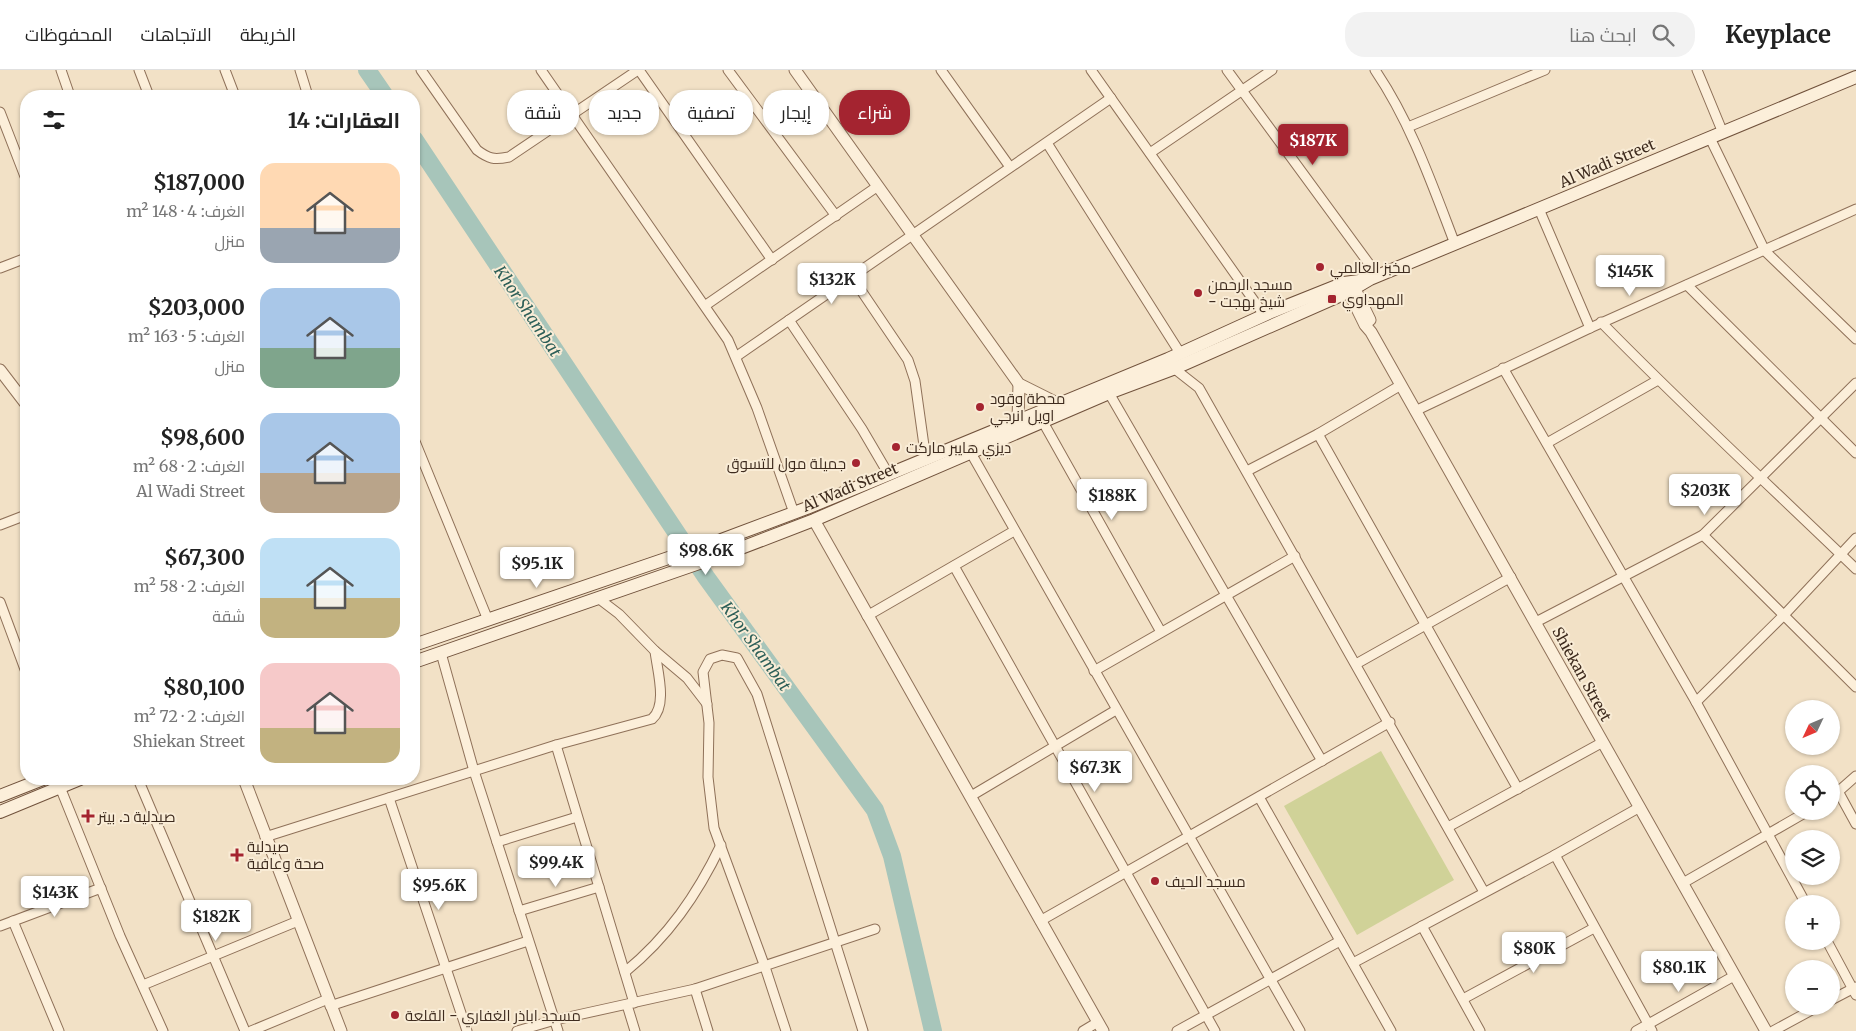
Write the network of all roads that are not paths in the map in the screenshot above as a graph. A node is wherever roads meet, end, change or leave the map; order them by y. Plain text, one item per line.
1 (61, 70) edge
2 (139, 70) edge
3 (225, 70) edge
4 (300, 70) edge
5 (421, 70) edge
6 (541, 70) edge
7 (639, 70) edge
8 (728, 70) edge
9 (795, 70) edge
10 (941, 70) edge
11 (1091, 70) edge
12 (1227, 70) edge
13 (1272, 70) edge
14 (1375, 70) edge
15 (1545, 70) edge
16 (1697, 70) edge
17 (1524, 74) edge
18 (1856, 77) edge
19 (68, 90) edge
20 (147, 90) edge
21 (233, 90) edge
22 (306, 90) edge
23 (555, 90) edge
24 (1242, 91) junction
25 (1111, 98) junction
26 (579, 111) edge
27 (0, 112) edge
28 (579, 124) edge
29 (1408, 127) junction
30 (1723, 133) junction
31 (543, 135) edge
32 (1710, 138) junction
33 (1047, 143) junction
34 (1150, 153) junction
35 (20, 164) edge
36 (1010, 167) junction
37 (878, 186) junction
38 (1539, 209) junction
39 (1853, 211) edge
40 (836, 216) junction
41 (1856, 219) edge
42 (913, 234) junction
43 (1455, 244) junction
44 (1765, 251) junction
45 (20, 260) edge
46 (772, 260) junction
47 (0, 268) edge
48 (852, 277) junction
49 (1374, 278) junction
50 (1350, 286) junction
51 (1687, 286) junction
52 (706, 305) junction
53 (1264, 315) junction
54 (789, 320) junction
55 (1601, 322) junction
56 (1590, 328) junction
57 (1856, 338) edge
58 (737, 356) junction
59 (1173, 360) junction
60 (1503, 368) junction
61 (0, 370) edge
62 (1658, 380) junction
63 (1856, 383) edge
64 (1019, 384) junction
65 (1401, 385) junction
66 (1109, 393) junction
67 (20, 396) edge
68 (1058, 403) junction
69 (1415, 410) junction
70 (1820, 418) junction
71 (1018, 421) junction
72 (1043, 422) junction
73 (1318, 434) junction
74 (1547, 443) junction
75 (971, 453) junction
76 (1856, 453) edge
77 (420, 454) edge
78 (926, 460) junction
79 (1246, 471) junction
80 (889, 475) junction
81 (1762, 477) junction
82 (794, 513) junction
83 (20, 517) edge
84 (814, 520) junction
85 (0, 525) edge
86 (1014, 531) junction
87 (1703, 535) junction
88 (1856, 538) edge
89 (1840, 554) junction
90 (1295, 556) junction
91 (954, 566) junction
92 (1856, 569) edge
93 (1624, 576) junction
94 (1511, 578) junction
95 (1226, 595) junction
96 (598, 598) junction
97 (1, 606) edge
98 (1785, 614) junction
99 (867, 616) junction
100 (488, 620) junction
101 (1536, 622) junction
102 (1426, 625) junction
103 (1161, 632) junction
104 (420, 643) edge
105 (655, 652) junction
106 (442, 653) junction
107 (20, 656) edge
108 (420, 660) edge
109 (1356, 664) junction
110 (1094, 671) junction
111 (1856, 687) edge
112 (1696, 702) junction
113 (707, 704) junction
114 (1116, 710) junction
115 (1390, 722) junction
116 (1603, 742) junction
117 (556, 745) junction
118 (1055, 746) junction
119 (1322, 761) junction
120 (474, 771) junction
121 (1856, 776) edge
122 (28, 785) edge
123 (65, 785) edge
124 (141, 785) edge
125 (247, 785) edge
126 (60, 787) junction
127 (1518, 789) junction
128 (1840, 790) edge
129 (0, 796) edge
130 (970, 796) junction
131 (1259, 797) junction
132 (389, 798) junction
133 (1840, 802) edge
134 (1640, 807) junction
135 (0, 812) edge
136 (577, 817) junction
137 (1792, 820) edge
138 (1856, 824) edge
139 (1448, 827) junction
140 (1768, 834) junction
141 (1190, 836) junction
142 (265, 837) junction
143 (496, 842) junction
144 (721, 845) junction
145 (1555, 855) junction
146 (1126, 873) junction
147 (1683, 883) junction
148 (599, 887) junction
149 (101, 888) junction
150 (1484, 892) junction
151 (1801, 895) edge
152 (519, 912) junction
153 (12, 921) junction
154 (298, 921) junction
155 (1040, 921) junction
156 (0, 926) edge
157 (1422, 926) junction
158 (1594, 928) junction
159 (875, 929) dead end
160 (528, 941) junction
161 (1340, 941) junction
162 (834, 944) junction
163 (1832, 950) edge
164 (213, 956) junction
165 (1353, 963) junction
166 (445, 967) junction
167 (765, 967) junction
168 (625, 972) junction
169 (1734, 976) junction
170 (1271, 979) junction
171 (143, 985) junction
172 (695, 989) junction
173 (1855, 990) edge
174 (1840, 996) edge
175 (1463, 999) junction
176 (329, 1002) junction
177 (631, 1004) junction
178 (1206, 1014) junction
179 (1802, 1015) edge
180 (554, 1020) junction
181 (1100, 1026) edge
182 (1650, 1028) edge
183 (59, 1031) edge
184 (163, 1031) edge
185 (245, 1031) edge
186 (251, 1031) edge
187 (341, 1031) edge
188 (467, 1031) edge
189 (517, 1031) edge
190 (558, 1031) edge
191 (635, 1031) edge
192 (708, 1031) edge
193 (786, 1031) edge
194 (863, 1031) edge
195 (1083, 1031) edge
196 (1177, 1031) edge
197 (1215, 1031) edge
198 (1300, 1031) edge
199 (1392, 1031) edge
200 (1480, 1031) edge
201 (1636, 1031) edge
202 (1766, 1031) edge
203 (1773, 1031) edge

1 - 19 street
2 - 20 street
3 - 21 street
4 - 22 street
5 - 31 street
6 - 23 street
7 - 26 street
7 - 46 street
8 - 40 street
9 - 37 street
10 - 36 street
11 - 25 street
12 - 24 street
13 - 24 street
14 - 29 street
15 - 17 street
16 - 30 street
17 - 29 street
18 - 30 main road, Al Wadi Street
24 - 34 street
24 - 49 street
25 - 33 street
25 - 34 street
27 - 35 street
28 - 52 street
29 - 43 street
30 - 32 main road, Al Wadi Street
32 - 38 main road, Al Wadi Street
32 - 44 street
33 - 36 street
33 - 59 street
34 - 53 street
36 - 42 street
37 - 40 street
37 - 42 street
38 - 43 main road, Al Wadi Street
38 - 56 street
39 - 41 street
39 - 44 street
40 - 46 street
42 - 48 street
42 - 64 street
43 - 49 main road, Al Wadi Street
44 - 51 street
44 - 57 street
45 - 47 street
46 - 52 street
48 - 54 street
48 - 78 street
49 - 50 main road, Al Wadi Street
50 - 53 main road, Al Wadi Street
50 - 59 main road, Al Wadi Street
50 - 65 street, Shiekan Street
51 - 55 street
51 - 70 street
52 - 58 street
53 - 59 main road, Al Wadi Street
54 - 58 street
54 - 80 street
55 - 56 street
55 - 62 street
56 - 60 street
58 - 82 street
59 - 66 main road, Al Wadi Street
59 - 68 main road, Al Wadi Street
59 - 79 street
60 - 69 street
60 - 74 street
61 - 67 street
62 - 74 street
62 - 81 street
63 - 70 street
64 - 68 street
64 - 71 street
65 - 69 street, Shiekan Street
65 - 73 street
66 - 72 main road, Al Wadi Street
66 - 95 street
68 - 71 main road, Al Wadi Street
69 - 94 street, Shiekan Street
70 - 76 street
70 - 81 street
71 - 78 main road, Al Wadi Street
72 - 75 main road, Al Wadi Street
72 - 103 street
73 - 79 street
73 - 102 street
74 - 93 street
75 - 84 main road, Al Wadi Street
75 - 86 street
77 - 100 street
78 - 80 main road, Al Wadi Street
79 - 90 street
80 - 82 main road, Al Wadi Street
81 - 87 street
81 - 89 street
82 - 100 main road, Al Wadi Street
83 - 85 street
84 - 96 main road, Al Wadi Street
84 - 99 street
86 - 91 street
86 - 110 street
87 - 93 street
87 - 98 street
88 - 89 street
89 - 92 street
89 - 98 street
90 - 95 street
90 - 109 street
91 - 99 street
91 - 118 street
93 - 101 street
93 - 112 street
94 - 101 street, Shiekan Street
94 - 102 street
95 - 103 street
95 - 119 street
96 - 105 street
96 - 106 main road, Al Wadi Street
97 - 107 street
98 - 111 street
98 - 112 street
99 - 130 street
100 - 104 main road, Al Wadi Street
101 - 116 street, Shiekan Street
102 - 109 street
102 - 127 street
103 - 110 street
105 - 113 street
105 - 117 street
106 - 108 main road, Al Wadi Street
106 - 120 street
109 - 115 street
110 - 114 street
112 - 140 street
113 - 144 street
113 - 162 street
114 - 118 street
114 - 141 street
115 - 119 street
115 - 139 street
116 - 127 street
116 - 134 street, Shiekan Street
117 - 120 street
117 - 136 street
118 - 130 street
118 - 146 street
119 - 131 street
120 - 132 street
120 - 143 street
121 - 128 street
122 - 129 main road
123 - 126 main road
124 - 164 street
125 - 142 street
126 - 135 main road
126 - 149 street
127 - 139 street
130 - 155 street
131 - 141 street
131 - 161 street
132 - 142 street
132 - 166 street
133 - 138 street
134 - 145 street
134 - 147 street, Shiekan Street
136 - 143 street
136 - 148 street
137 - 140 street
139 - 150 street
140 - 147 street
140 - 151 street
141 - 146 street
141 - 170 street
142 - 154 street
143 - 152 street
144 - 167 street
144 - 168 street
145 - 150 street
145 - 158 street
146 - 155 street
146 - 178 street
147 - 169 street, Shiekan Street
148 - 152 street
148 - 168 street
149 - 153 street
149 - 171 street
150 - 157 street
152 - 160 street
153 - 156 street
153 - 183 street
154 - 164 street
154 - 176 street
155 - 181 street
157 - 165 street
157 - 175 street
158 - 175 street
158 - 182 street
159 - 162 street
160 - 166 street
160 - 180 street
161 - 165 street
161 - 170 street
162 - 167 street
162 - 194 street
163 - 173 street
164 - 171 street
164 - 185 street
165 - 199 street
166 - 176 street
166 - 188 street
167 - 172 street
167 - 193 street
168 - 177 street
169 - 182 street
169 - 202 street, Shiekan Street
170 - 178 street
170 - 198 street
171 - 184 street
172 - 177 street
172 - 192 street
173 - 174 street
175 - 200 street
176 - 186 street
176 - 187 street
177 - 180 street
177 - 191 street
178 - 196 street
178 - 197 street
179 - 203 street
180 - 189 street
180 - 190 street
181 - 195 street
182 - 201 street

